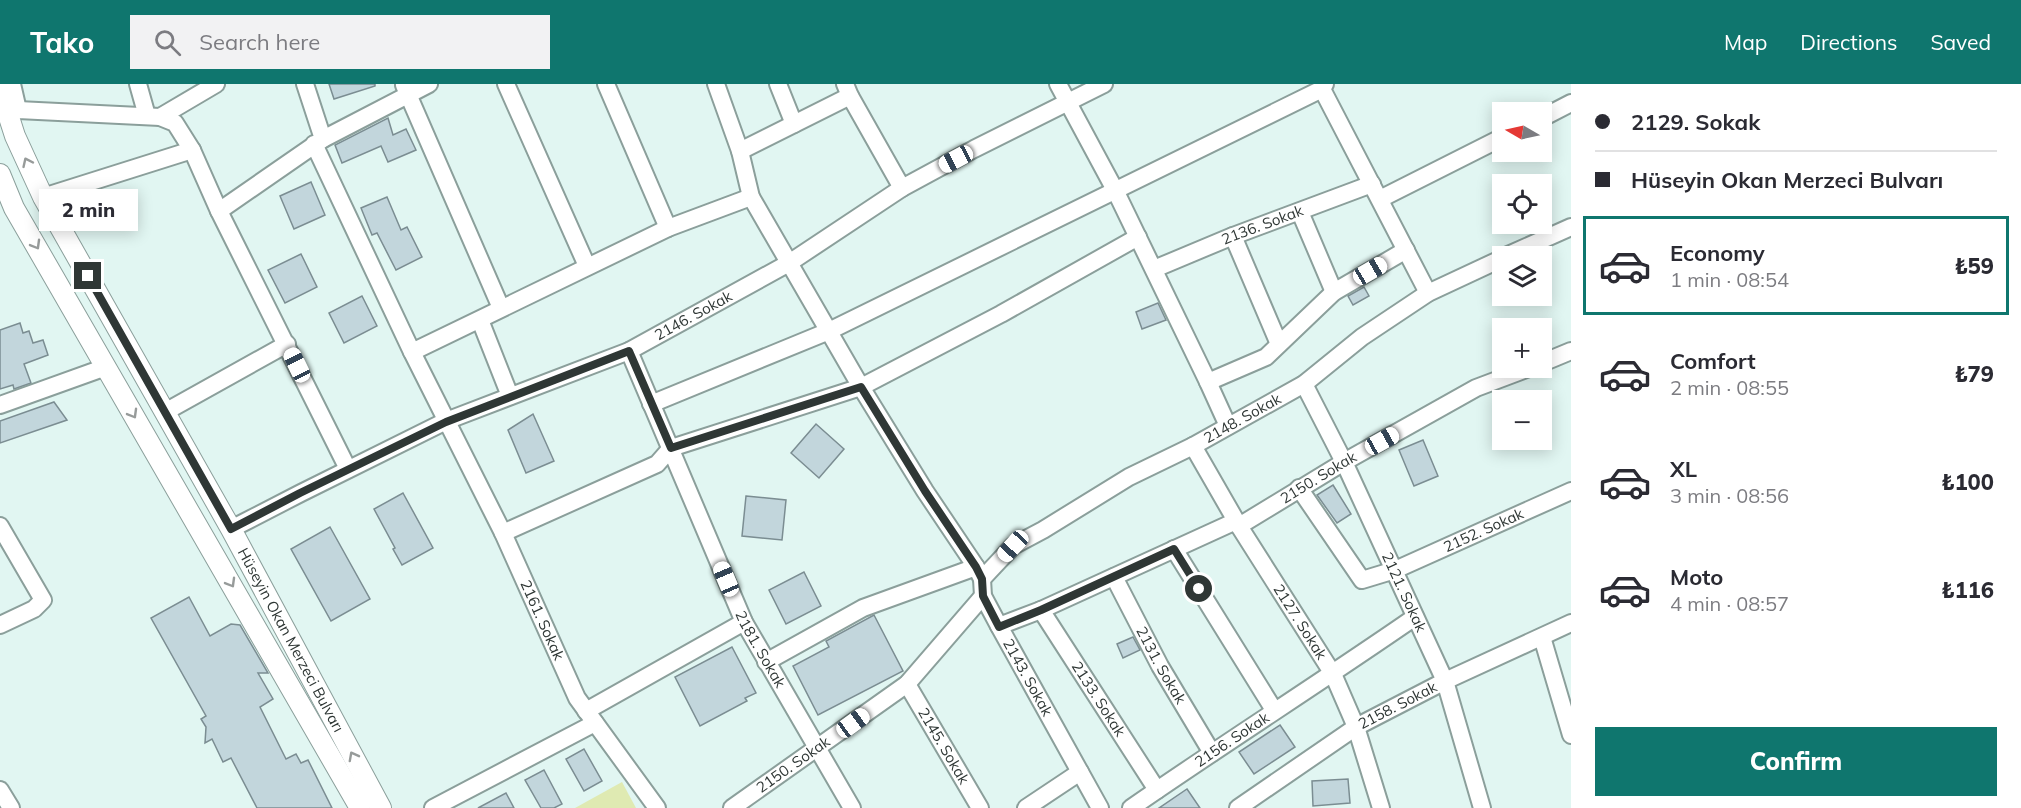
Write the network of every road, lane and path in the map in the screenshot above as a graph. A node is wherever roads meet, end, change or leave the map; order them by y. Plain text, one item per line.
1 (12, 84) edge
2 (138, 84) edge
3 (216, 84) edge
4 (305, 84) edge
5 (429, 84) edge
6 (506, 84) edge
7 (606, 84) edge
8 (716, 84) edge
9 (778, 84) edge
10 (1058, 84) edge
11 (1104, 84) edge
12 (1324, 87) edge
13 (849, 88) edge
14 (0, 89) edge
15 (406, 89) edge
16 (1068, 103) junction
17 (1571, 103) edge
18 (13, 113) junction
19 (1552, 113) edge
20 (154, 116) junction
21 (794, 124) junction
22 (319, 142) junction
23 (1492, 143) edge
24 (192, 150) junction
25 (740, 151) junction
26 (0, 174) edge
27 (1372, 184) junction
28 (902, 188) junction
29 (1115, 190) junction
30 (43, 197) junction
31 (750, 197) junction
32 (1380, 199) junction
33 (219, 211) junction
34 (1300, 212) junction
35 (1571, 227) edge
36 (668, 228) junction
37 (1233, 236) junction
38 (1138, 237) junction
39 (1529, 246) edge
40 (1406, 250) junction
41 (789, 263) junction
42 (1492, 263) edge
43 (587, 266) junction
44 (1154, 269) junction
45 (1334, 292) junction
46 (1428, 293) junction
47 (501, 308) junction
48 (480, 320) junction
49 (828, 331) junction
50 (287, 344) junction
51 (1279, 344) junction
52 (629, 351) junction
53 (1571, 351) edge
54 (411, 352) junction
55 (1552, 359) edge
56 (105, 367) junction
57 (1502, 378) edge
58 (1208, 382) junction
59 (1304, 384) junction
60 (861, 387) junction
61 (510, 396) junction
62 (651, 404) junction
63 (0, 405) edge
64 (165, 412) junction
65 (446, 422) junction
66 (1228, 426) junction
67 (1193, 446) junction
68 (671, 448) junction
69 (1344, 462) junction
70 (348, 469) junction
71 (1299, 489) junction
72 (1571, 491) edge
73 (1238, 524) junction
74 (0, 526) edge
75 (231, 529) junction
76 (503, 533) junction
77 (1174, 549) junction
78 (1395, 570) junction
79 (979, 573) junction
80 (1114, 577) junction
81 (983, 596) junction
82 (1041, 610) junction
83 (1415, 616) junction
84 (744, 622) junction
85 (1571, 623) edge
86 (0, 625) edge
87 (999, 627) junction
88 (1542, 637) junction
89 (765, 662) junction
90 (1333, 674) junction
91 (1445, 681) junction
92 (907, 684) junction
93 (1274, 710) junction
94 (590, 717) junction
95 (1569, 718) edge
96 (1356, 727) junction
97 (1571, 735) edge
98 (817, 749) junction
99 (1212, 753) junction
100 (1080, 772) junction
101 (0, 790) edge
102 (1157, 790) junction
103 (11, 808) edge
104 (360, 808) edge
105 (381, 808) edge
106 (433, 808) edge
107 (657, 808) edge
108 (732, 808) edge
109 (852, 808) edge
110 (980, 808) edge
111 (1026, 808) edge
112 (1100, 808) edge
113 (1131, 808) edge
114 (1238, 808) edge
115 (1381, 808) edge
116 (1482, 808) edge

1 - 18 street
2 - 20 street
3 - 20 street
4 - 22 street, 2161. Sokak
5 - 15 street
6 - 43 street
7 - 36 street
8 - 25 street
9 - 21 street
10 - 16 street
11 - 16 street, 2146. Sokak
12 - 27 street
12 - 29 street
13 - 21 street
13 - 28 street
14 - 18 main road, Hüseyin Okan Merzeci Bulvarı
15 - 22 street
15 - 47 street
16 - 28 street, 2146. Sokak
16 - 29 street
17 - 19 street
18 - 20 street
30 -> 18 main road, Hüseyin Okan Merzeci Bulvarı
20 - 24 street
21 - 25 street
22 - 33 street
22 - 54 street, 2161. Sokak
23 - 32 street
24 - 30 street
24 - 33 street
25 - 31 street
26 -> 56 main road, Hüseyin Okan Merzeci Bulvarı
27 - 32 street
27 - 34 street, 2136. Sokak
28 - 41 street, 2146. Sokak
29 - 38 street
29 - 49 street
30 - 64 main road, Hüseyin Okan Merzeci Bulvarı
31 - 36 street
31 - 41 street
32 - 40 street
33 - 50 street
34 - 37 street, 2136. Sokak
34 - 45 street
35 - 39 street, 2148. Sokak
36 - 43 street
37 - 44 street, 2136. Sokak
37 - 51 street
38 - 44 street
38 - 60 street
40 - 45 street
40 - 46 street
41 - 49 street
41 - 52 street, 2146. Sokak
42 - 46 street, 2148. Sokak
43 - 47 street
44 - 58 street
45 - 51 street
46 - 59 street, 2148. Sokak
47 - 48 street
48 - 54 street
48 - 61 street
49 - 60 street
49 - 62 street
50 - 64 street
50 - 70 street
51 - 58 street
52 - 61 street, 2146. Sokak
52 - 62 street, 2181. Sokak
53 - 55 street
54 - 65 street, 2161. Sokak
56 - 63 street
56 -> 104 main road, Hüseyin Okan Merzeci Bulvarı
57 - 69 street, 2150. Sokak
58 - 66 street
59 - 66 street, 2148. Sokak
59 - 69 street, 2121. Sokak
60 - 68 street
60 - 79 street
61 - 65 street, 2146. Sokak
62 - 68 street, 2181. Sokak
64 - 75 main road, Hüseyin Okan Merzeci Bulvarı
65 - 70 street, 2146. Sokak
65 - 76 street, 2161. Sokak
66 - 67 street, 2148. Sokak
67 - 73 street, 2127. Sokak
67 - 79 street, 2148. Sokak
68 - 76 street
68 - 84 street, 2181. Sokak
69 - 71 street, 2150. Sokak
69 - 78 street, 2121. Sokak
70 - 75 street, 2146. Sokak
71 - 73 street, 2150. Sokak
71 - 78 street, 2152. Sokak
72 - 78 street, 2152. Sokak
73 - 77 street, 2150. Sokak
73 - 90 street, 2127. Sokak
74 - 86 street
105 -> 75 main road, Hüseyin Okan Merzeci Bulvarı
76 - 94 street, 2161. Sokak
77 - 80 street, 2150. Sokak
77 - 93 street
78 - 83 street, 2121. Sokak
79 - 81 street, 2143. Sokak
79 - 89 street
80 - 82 street, 2150. Sokak
80 - 99 street, 2131. Sokak
81 - 87 street, 2143. Sokak
81 - 92 street, 2150. Sokak
82 - 87 street, 2150. Sokak
82 - 102 street, 2133. Sokak
83 - 90 street, 2156. Sokak
83 - 91 street, 2121. Sokak
84 - 89 street, 2181. Sokak
84 - 94 street
85 - 88 street, 2158. Sokak
87 - 100 street, 2143. Sokak
88 - 91 street, 2158. Sokak
88 - 95 street
89 - 98 street, 2181. Sokak
90 - 93 street, 2156. Sokak
90 - 96 street, 2127. Sokak
91 - 96 street, 2158. Sokak
91 - 116 street, 2121. Sokak
92 - 98 street, 2150. Sokak
92 - 110 street, 2145. Sokak
93 - 99 street, 2156. Sokak
94 - 106 street
94 - 107 street, 2161. Sokak
95 - 97 street
96 - 114 street, 2158. Sokak
96 - 115 street, 2127. Sokak
98 - 108 street, 2150. Sokak
98 - 109 street, 2181. Sokak
99 - 102 street, 2156. Sokak
100 - 111 street
100 - 112 street, 2143. Sokak
101 - 103 street
102 - 113 street, 2156. Sokak

